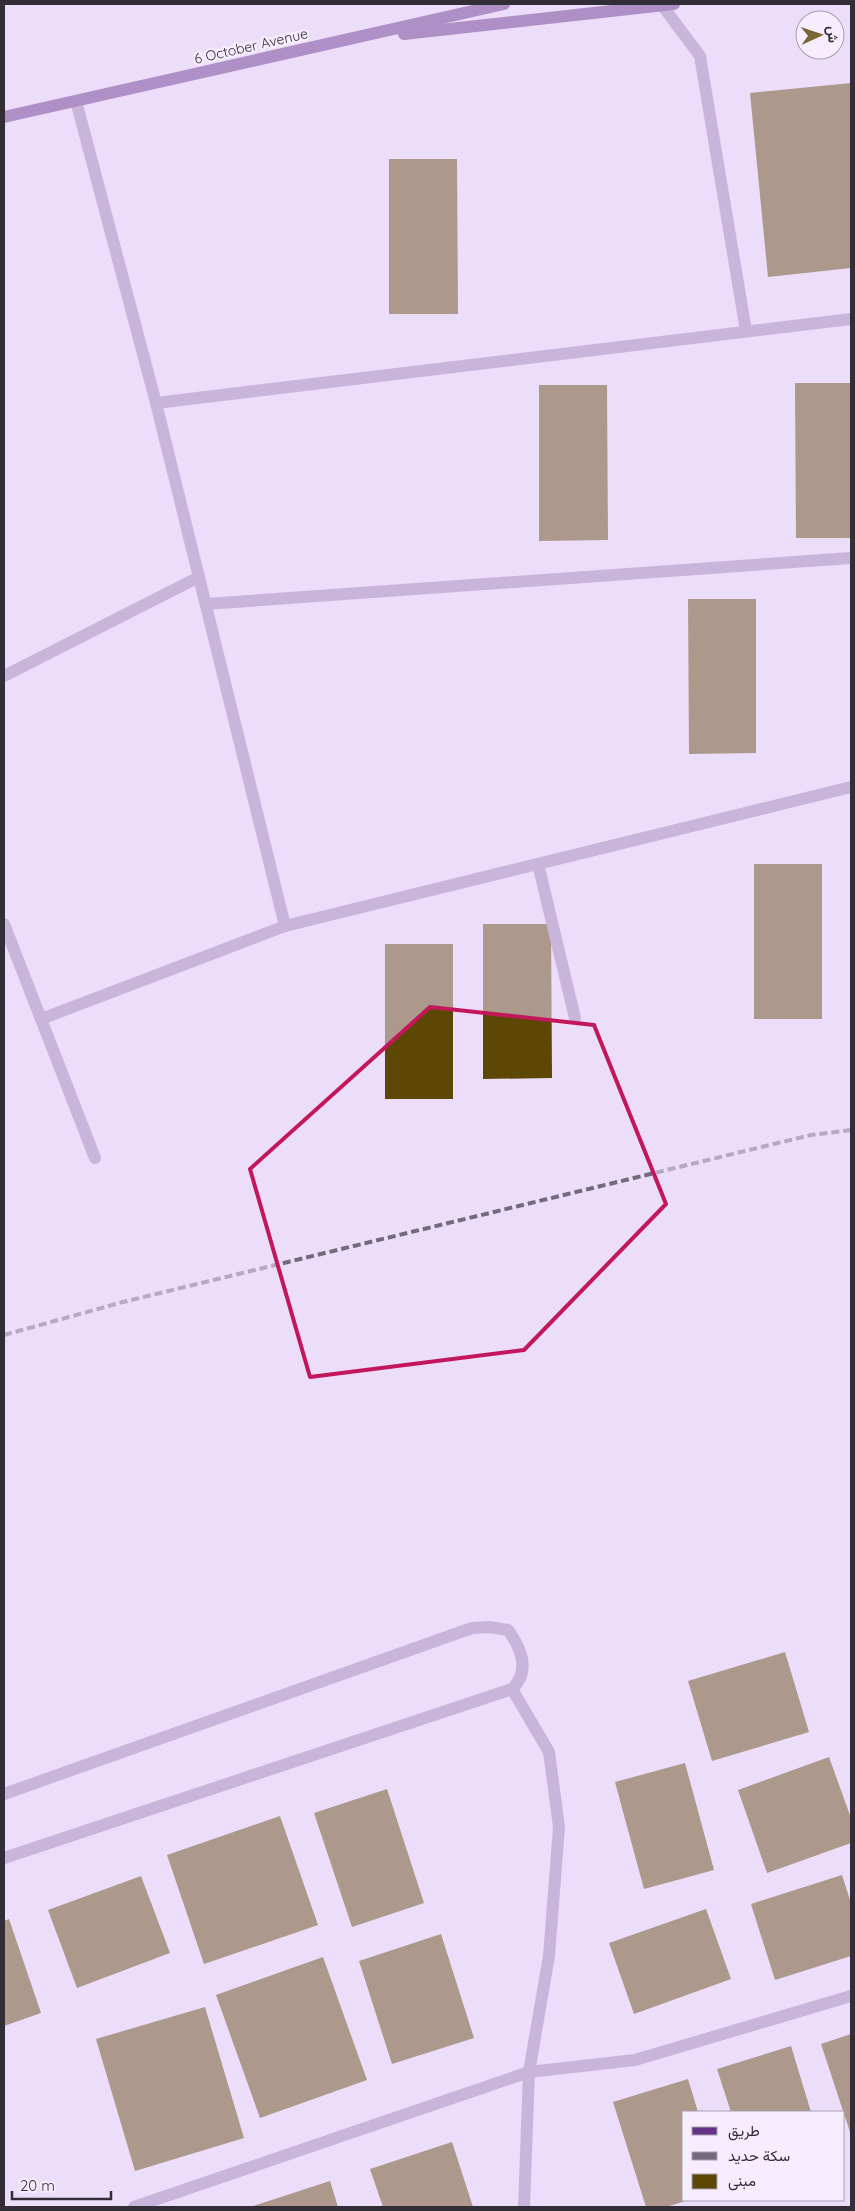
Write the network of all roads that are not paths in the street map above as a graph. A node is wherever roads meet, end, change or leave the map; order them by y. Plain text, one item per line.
1 (504, 4) edge
2 (668, 4) edge
3 (342, 41) junction
4 (76, 101) junction
5 (4, 117) edge
6 (851, 319) edge
7 (746, 332) junction
8 (156, 403) junction
9 (851, 558) edge
10 (199, 577) junction
11 (206, 604) junction
12 (4, 676) edge
13 (851, 787) edge
14 (538, 864) junction
15 (4, 924) edge
16 (285, 926) junction
17 (575, 1018) dead end
18 (41, 1019) junction
19 (95, 1158) dead end
20 (512, 1689) junction
21 (4, 1794) edge
22 (4, 1858) edge
23 (851, 1996) edge
24 (529, 2072) junction
25 (134, 2207) edge
26 (524, 2207) edge

1 - 3 main road, 6 October Avenue
2 - 3 main road
2 - 7 street
3 - 4 main road, 6 October Avenue
4 - 5 main road, 6 October Avenue
4 - 8 street
6 - 7 street
7 - 8 street
8 - 10 street
9 - 11 street
10 - 11 street
10 - 12 street
11 - 16 street
13 - 14 street
14 - 16 street
14 - 17 street
15 - 18 street
16 - 18 street
18 - 19 street
20 - 21 street
20 - 22 street
20 - 24 street
23 - 24 street
24 - 25 street
24 - 26 street

